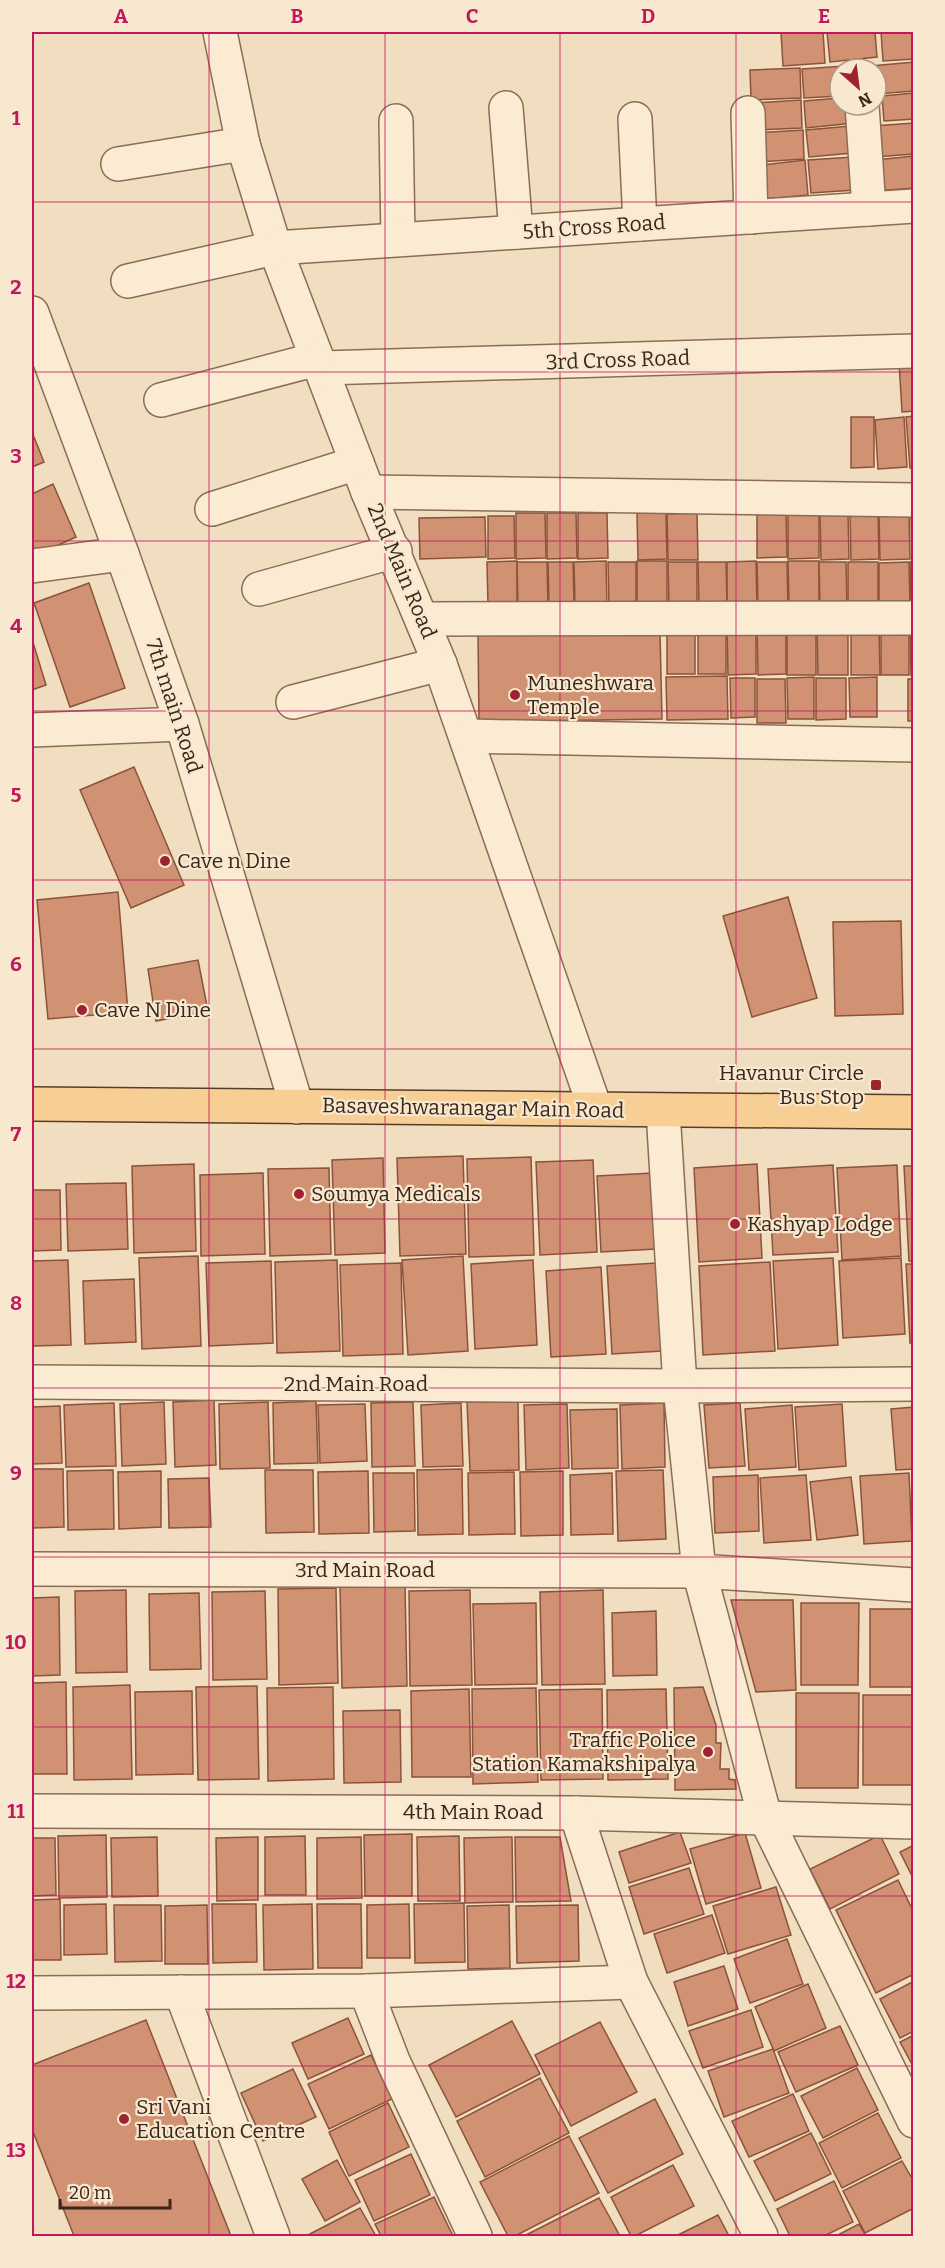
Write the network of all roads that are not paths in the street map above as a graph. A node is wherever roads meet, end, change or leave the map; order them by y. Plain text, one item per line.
1 (220, 32) edge
2 (506, 108) dead end
3 (748, 113) dead end
4 (863, 117) edge
5 (635, 119) dead end
6 (396, 121) dead end
7 (243, 144) junction
8 (118, 164) dead end
9 (914, 207) edge
10 (869, 209) junction
11 (751, 217) junction
12 (640, 224) junction
13 (516, 232) junction
14 (399, 240) junction
15 (274, 248) junction
16 (128, 281) dead end
17 (32, 313) edge
18 (914, 351) edge
19 (319, 364) junction
20 (161, 400) dead end
21 (363, 477) junction
22 (914, 500) edge
23 (212, 509) dead end
24 (394, 551) junction
25 (122, 554) junction
26 (32, 566) edge
27 (259, 589) dead end
28 (914, 618) edge
29 (422, 619) junction
30 (440, 664) junction
31 (293, 702) dead end
32 (182, 723) junction
33 (32, 730) edge
34 (466, 736) junction
35 (914, 745) edge
36 (32, 1104) edge
37 (297, 1107) junction
38 (595, 1108) junction
39 (663, 1111) junction
40 (914, 1112) edge
41 (32, 1382) edge
42 (914, 1384) edge
43 (680, 1386) junction
44 (32, 1569) edge
45 (699, 1571) junction
46 (914, 1585) edge
47 (32, 1811) edge
48 (576, 1813) junction
49 (765, 1817) junction
50 (914, 1822) edge
51 (631, 1982) junction
52 (366, 1991) junction
53 (181, 1992) junction
54 (32, 1993) edge
55 (914, 2121) edge
56 (273, 2236) edge
57 (475, 2236) edge
58 (761, 2236) edge

1 - 7 street, 2nd Main Road
2 - 13 street
3 - 11 street
4 - 10 street
5 - 12 street
6 - 14 street
7 - 8 street
7 - 15 street, 2nd Main Road
9 - 10 street, 5th Cross Road
10 - 11 street, 5th Cross Road
11 - 12 street, 5th Cross Road
12 - 13 street, 5th Cross Road
13 - 14 street, 5th Cross Road
14 - 15 street, 5th Cross Road
15 - 16 street, 5th Cross Road
15 - 19 street, 2nd Main Road
17 - 25 street, 7th main Road
18 - 19 street, 3rd Cross Road
19 - 20 street, 3rd Cross Road
19 - 21 street, 2nd Main Road
21 - 22 street
21 - 23 street
21 - 24 street, 2nd Main Road
24 - 27 street
24 - 29 street, 2nd Main Road
25 - 26 street
25 - 32 street, 7th main Road
28 - 29 street
29 - 30 street, 2nd Main Road
30 - 31 street
30 - 34 street, 2nd Main Road
32 - 33 street, 7th main Road
32 - 37 street, 7th main Road
34 - 35 street
34 - 38 street, 2nd Main Road
36 - 37 main road, Basaveshwaranagar Main Road
37 - 38 main road, Basaveshwaranagar Main Road
38 - 39 main road, Basaveshwaranagar Main Road
39 - 40 main road, Basaveshwaranagar Main Road
39 - 43 street
41 - 43 street, 2nd Main Road
42 - 43 street, 2nd Main Road
43 - 45 street
44 - 45 street, 3rd Main Road
45 - 46 street, 3rd Main Road
45 - 49 street
47 - 48 street, 4th Main Road
48 - 49 street, 4th Main Road
48 - 51 street
49 - 50 street, 4th Main Road
49 - 55 street
51 - 52 street
51 - 58 street
52 - 53 street
52 - 57 street
53 - 54 street
53 - 56 street

